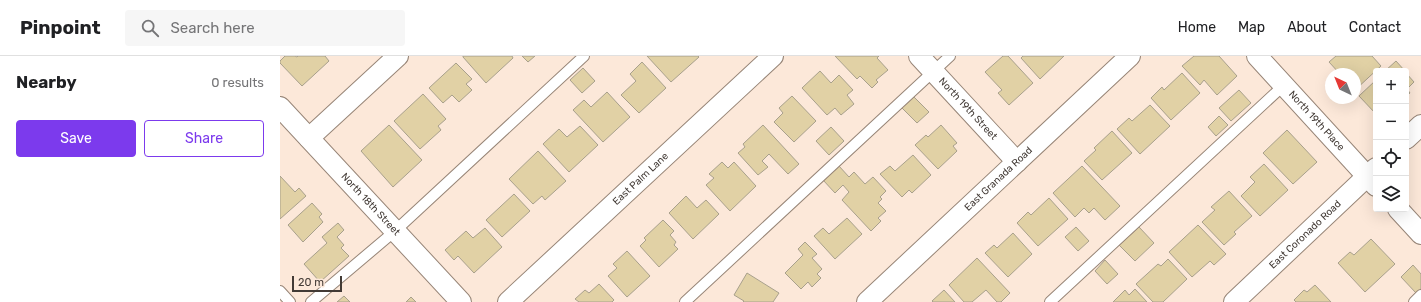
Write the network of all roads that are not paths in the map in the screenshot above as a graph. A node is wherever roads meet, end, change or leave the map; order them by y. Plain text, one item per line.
1 (398, 56) edge
2 (584, 56) edge
3 (773, 56) edge
4 (919, 56) edge
5 (950, 56) edge
6 (1130, 56) edge
7 (1257, 56) edge
8 (934, 71) junction
9 (1284, 85) junction
10 (280, 107) edge
11 (1421, 125) edge
12 (1409, 136) edge
13 (309, 138) junction
14 (1017, 162) junction
15 (1373, 176) edge
16 (1401, 212) edge
17 (395, 231) junction
18 (1421, 234) edge
19 (280, 291) edge
20 (1421, 295) edge
21 (290, 302) edge
22 (312, 302) edge
23 (461, 302) edge
24 (508, 302) edge
25 (685, 302) edge
26 (867, 302) edge
27 (1050, 302) edge
28 (1234, 302) edge
29 (1414, 302) edge

1 - 13 street
2 - 17 lane
3 - 24 street, East Palm Lane
4 - 8 street, North 19th Street
5 - 8 lane
6 - 14 street, East Granada Road
7 - 9 street, North 19th Place
8 - 14 street, North 19th Street
8 - 25 lane
9 - 15 street, North 19th Place
9 - 27 lane
10 - 13 street, North 18th Street
11 - 12 street
13 - 17 street, North 18th Street
14 - 26 street, East Granada Road
15 - 28 street, East Coronado Road
16 - 18 street
17 - 22 lane
17 - 23 street, North 18th Street
19 - 21 lane
20 - 29 lane

